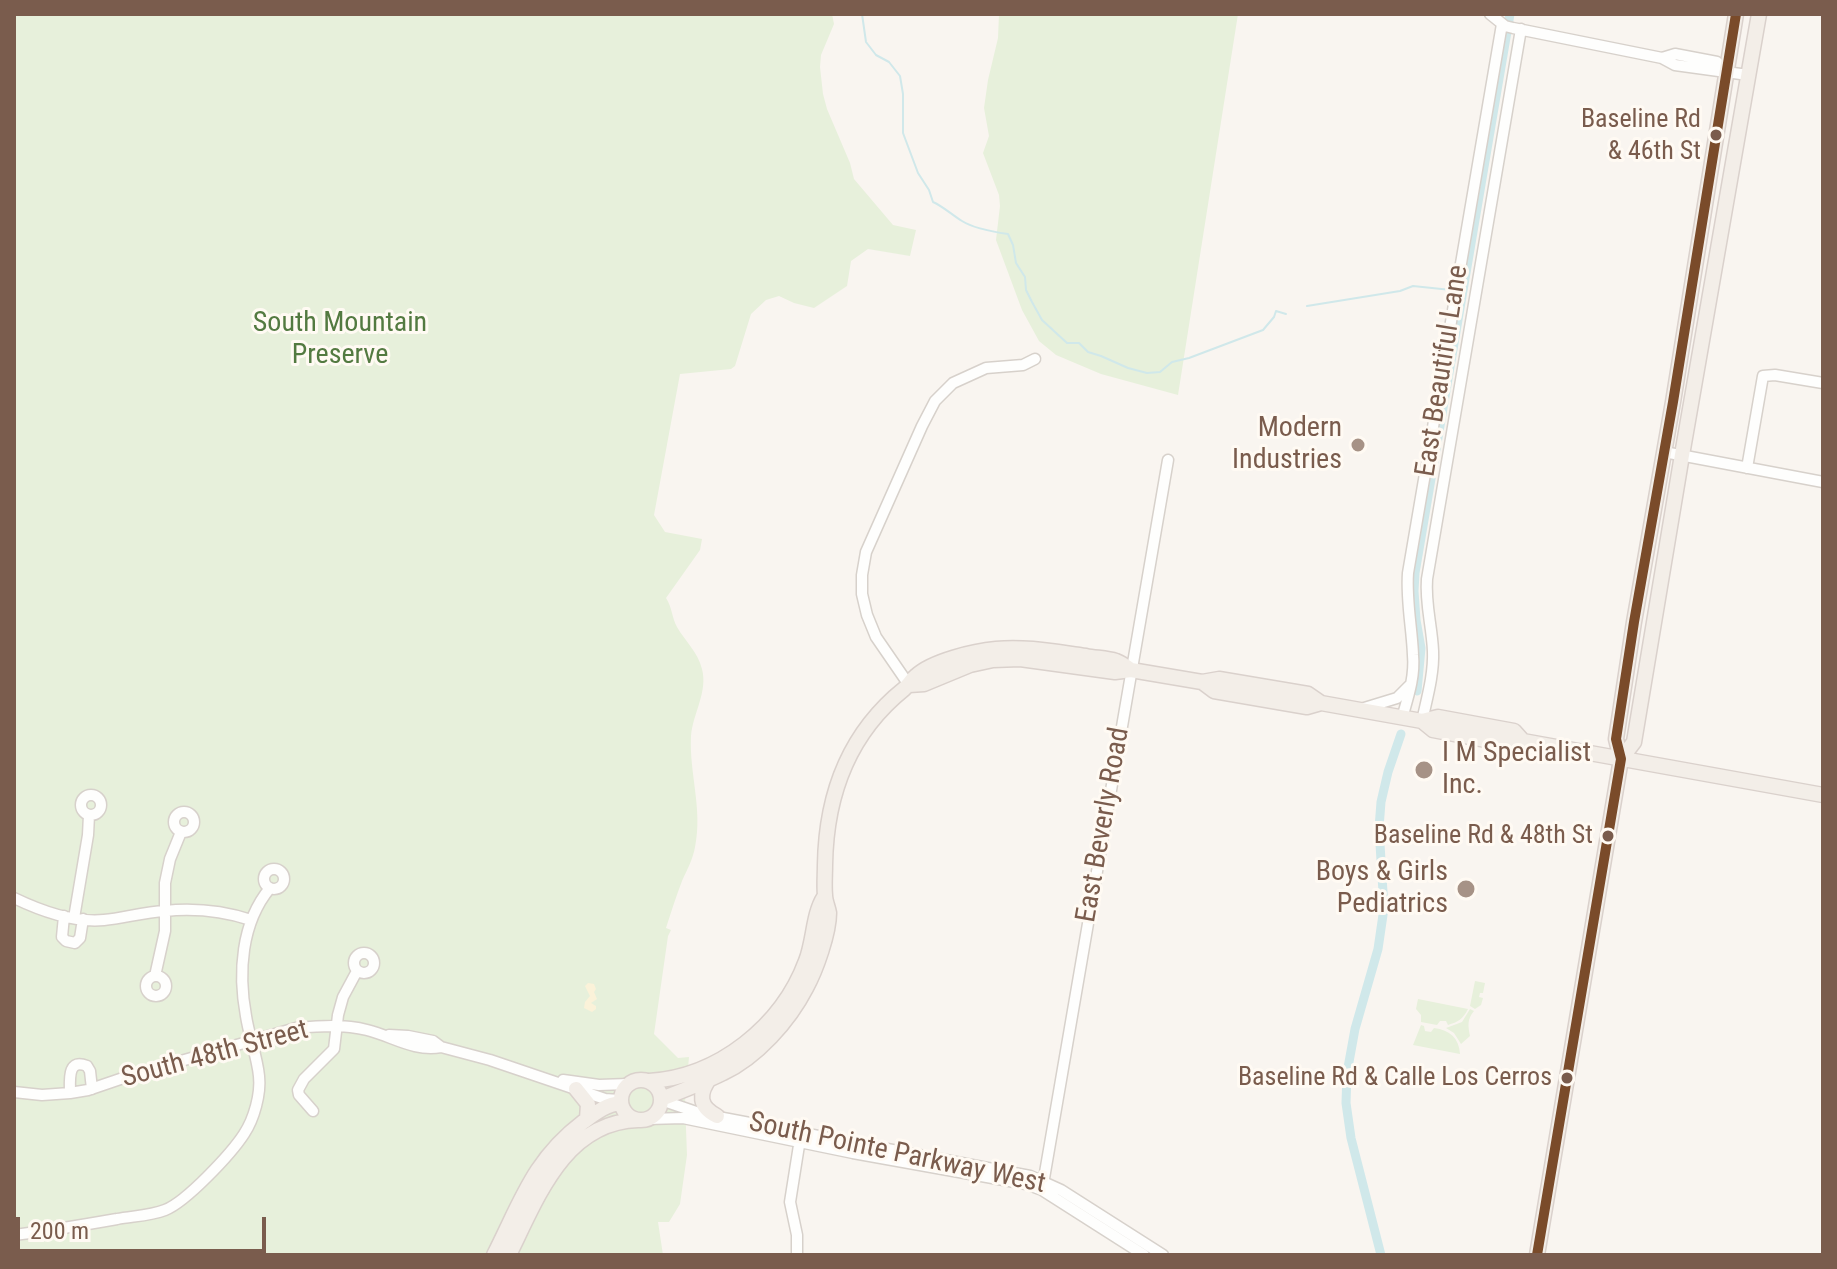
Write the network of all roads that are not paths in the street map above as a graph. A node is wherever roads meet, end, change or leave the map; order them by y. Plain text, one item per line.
1 (1490, 14) edge
2 (1736, 14) edge
3 (1759, 14) edge
4 (1510, 27) junction
5 (1726, 71) junction
6 (1748, 75) junction
7 (1698, 250) junction
8 (1718, 254) junction
9 (1035, 359) dead end
10 (1823, 383) edge
11 (1664, 452) junction
12 (1682, 455) junction
13 (1168, 460) dead end
14 (1747, 468) junction
15 (1823, 482) edge
16 (1131, 670) junction
17 (1411, 683) junction
18 (909, 685) junction
19 (1357, 710) junction
20 (1402, 718) junction
21 (1422, 721) junction
22 (1621, 759) junction
23 (1823, 795) edge
24 (89, 815) dead end
25 (181, 832) dead end
26 (270, 888) dead end
27 (824, 897) junction
28 (14, 898) edge
29 (165, 911) junction
30 (73, 918) junction
31 (251, 920) junction
32 (357, 971) dead end
33 (155, 976) dead end
34 (336, 1026) junction
35 (251, 1040) junction
36 (542, 1077) junction
37 (710, 1078) junction
38 (649, 1081) junction
39 (628, 1084) junction
40 (92, 1089) junction
41 (576, 1089) junction
42 (14, 1092) edge
43 (70, 1093) junction
44 (661, 1100) junction
45 (621, 1101) junction
46 (313, 1111) dead end
47 (717, 1116) junction
48 (587, 1119) junction
49 (643, 1120) junction
50 (800, 1138) junction
51 (1043, 1185) junction
52 (14, 1235) edge
53 (494, 1255) edge
54 (509, 1255) edge
55 (797, 1255) edge
56 (1144, 1255) edge
57 (1163, 1255) edge
58 (1539, 1255) edge

1 - 4 street
2 - 5 main road
3 - 6 main road
4 - 5 street
4 - 17 street, East Beautiful Lane
4 - 21 street, East Beautiful Lane
5 - 6 street
5 - 7 main road
6 - 8 main road
7 - 8 main road
7 - 11 main road
8 - 12 main road
9 - 18 street
10 - 14 street
11 - 12 street
11 - 22 main road
12 - 14 street
12 - 22 main road
13 - 16 street, East Beverly Road
14 - 15 street
16 - 18 main road
16 - 19 main road
16 - 51 street, East Beverly Road
17 - 19 street
17 - 20 street, East Beautiful Lane
18 - 27 main road
19 - 20 main road
20 - 21 main road
21 - 22 main road
22 - 23 main road
22 - 58 main road
24 - 30 street
25 - 29 street
26 - 31 street
27 - 37 main road
27 - 38 main road
28 - 30 street
29 - 30 street
29 - 31 street
29 - 33 street
31 - 35 street
32 - 34 street
34 - 35 street, South 48th Street
34 - 36 street, South 48th Street
34 - 46 street
35 - 40 street, South 48th Street
35 - 52 street
36 - 39 street, South 48th Street
36 - 41 street, South 48th Street
37 - 44 main road
37 - 47 main road
38 - 39 main road
38 - 44 main road
39 - 45 main road
40 - 43 street, South 48th Street
40 - 43 street, South 48th Street
41 - 45 street, South 48th Street
41 - 48 main road
42 - 43 street, South 48th Street
44 - 47 street, South Pointe Parkway West
44 - 49 main road
45 - 48 main road
45 - 49 main road
47 - 50 street, South Pointe Parkway West
48 - 53 main road
49 - 50 street, South Pointe Parkway West
49 - 54 main road
50 - 51 street, South Pointe Parkway West
50 - 55 street
51 - 56 street, South Pointe Parkway West
51 - 57 street, South Pointe Parkway West

